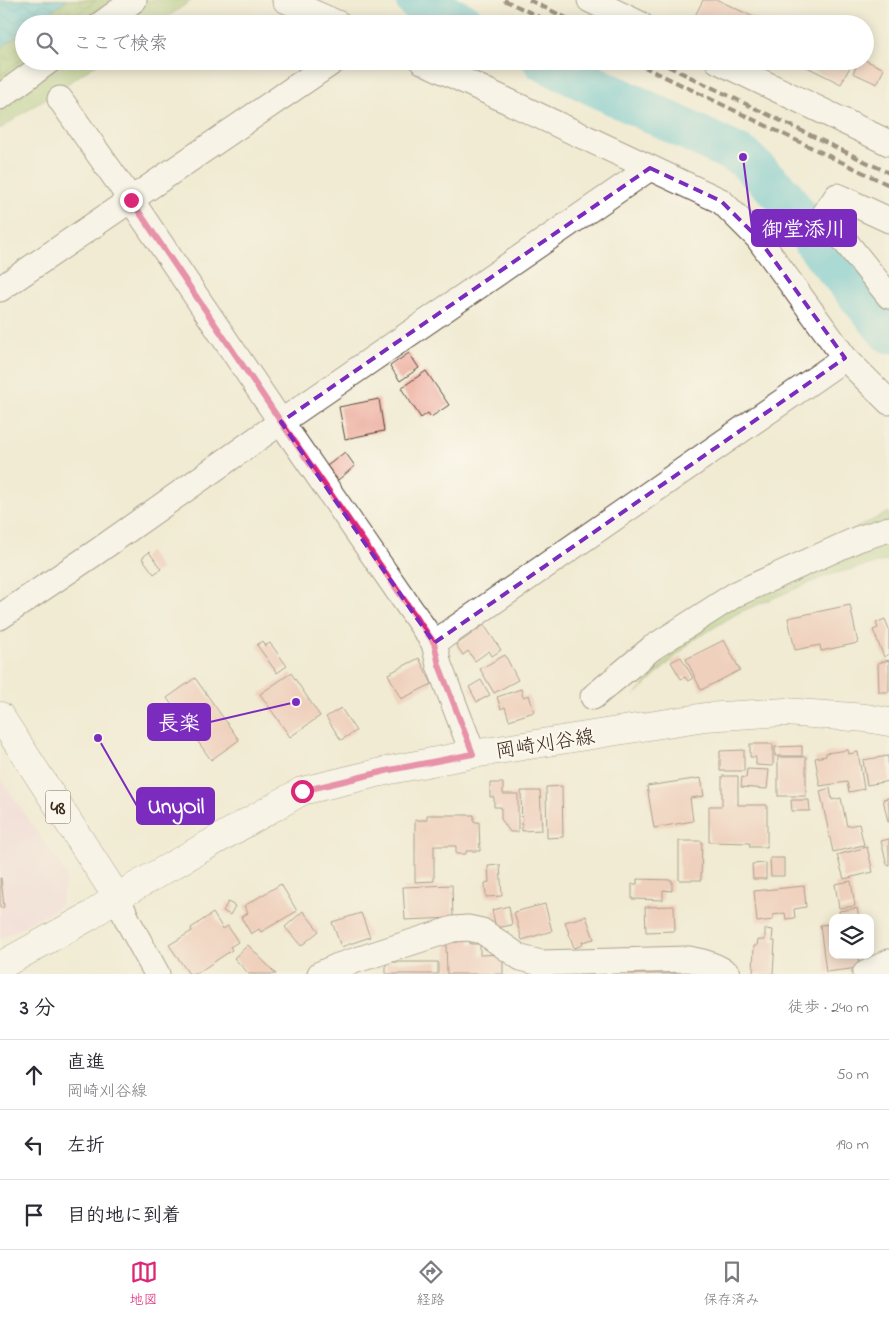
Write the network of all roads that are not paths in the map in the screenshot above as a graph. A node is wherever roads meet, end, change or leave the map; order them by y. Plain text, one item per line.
1 (134, 0) edge
2 (285, 0) edge
3 (590, 0) edge
4 (113, 15) edge
5 (319, 15) edge
6 (621, 15) edge
7 (37, 70) edge
8 (321, 70) edge
9 (441, 70) edge
10 (737, 70) edge
11 (0, 97) edge
12 (60, 99) dead end
13 (889, 143) edge
14 (650, 168) junction
15 (131, 200) junction
16 (889, 220) edge
17 (0, 289) edge
18 (889, 296) edge
19 (845, 358) junction
20 (889, 402) edge
21 (281, 422) junction
22 (889, 529) edge
23 (0, 617) edge
24 (434, 643) junction
25 (593, 697) dead end
26 (0, 716) edge
27 (889, 722) edge
28 (473, 754) junction
29 (117, 898) junction
30 (889, 962) edge
31 (0, 966) edge
32 (157, 974) edge
33 (320, 974) edge
34 (728, 974) edge
35 (866, 974) edge

1 - 4 street
2 - 5 street
3 - 6 street
7 - 11 street
8 - 15 street
9 - 14 street
10 - 13 street
12 - 15 street
14 - 19 street
14 - 21 street
15 - 17 street
15 - 21 street
16 - 18 street
19 - 20 street
19 - 24 street
21 - 23 street
21 - 24 street
22 - 25 street
24 - 28 street
26 - 29 main road, 48
27 - 28 main road, 岡崎刈谷線
28 - 29 main road, 岡崎刈谷線
29 - 31 main road, 岡崎刈谷線
29 - 32 street
30 - 35 street
33 - 34 street

